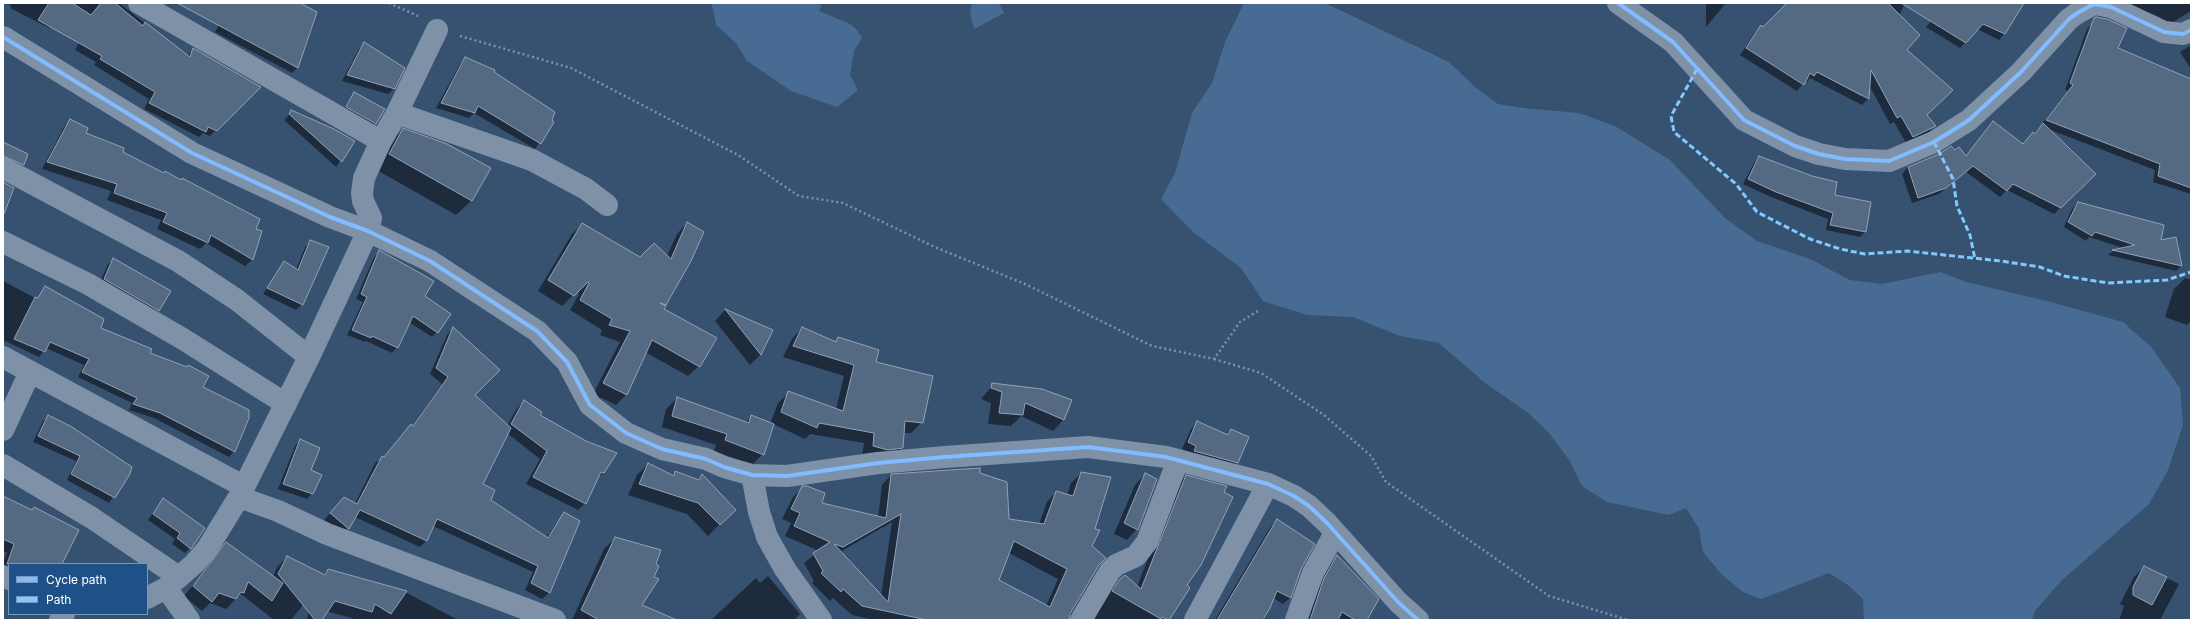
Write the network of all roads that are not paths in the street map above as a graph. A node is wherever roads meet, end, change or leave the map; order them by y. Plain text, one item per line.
1 (139, 3) edge
2 (1618, 3) edge
3 (2112, 5) edge
4 (2068, 10) edge
5 (437, 30) road end
6 (2191, 30) edge
7 (3, 37) edge
8 (397, 113) junction
9 (381, 141) junction
10 (3, 168) edge
11 (608, 205) dead end
12 (368, 231) junction
13 (3, 242) edge
14 (3, 357) edge
15 (309, 357) junction
16 (30, 372) junction
17 (286, 404) junction
18 (3, 430) edge
19 (1178, 460) junction
20 (3, 466) edge
21 (752, 475) junction
22 (1268, 484) junction
23 (241, 492) junction
24 (1335, 533) junction
25 (173, 582) junction
26 (148, 597) edge
27 (189, 620) edge
28 (555, 620) edge
29 (821, 620) edge
30 (1081, 620) edge
31 (1195, 620) edge
32 (1296, 620) edge
33 (1418, 620) edge

1 - 9 street
2 - 4 street
3 - 4 street
3 - 6 street
5 - 8 street
7 - 12 street
8 - 9 street
8 - 11 street
9 - 12 street
10 - 15 street
12 - 15 street
12 - 21 street
13 - 17 street
14 - 16 street
15 - 17 street
16 - 18 street
16 - 23 street
17 - 23 street
19 - 21 street
19 - 22 street
19 - 30 street
20 - 25 street
21 - 29 street
22 - 24 street
22 - 31 street
23 - 25 street
23 - 28 street
24 - 32 street
24 - 33 street
25 - 26 street
25 - 27 street

